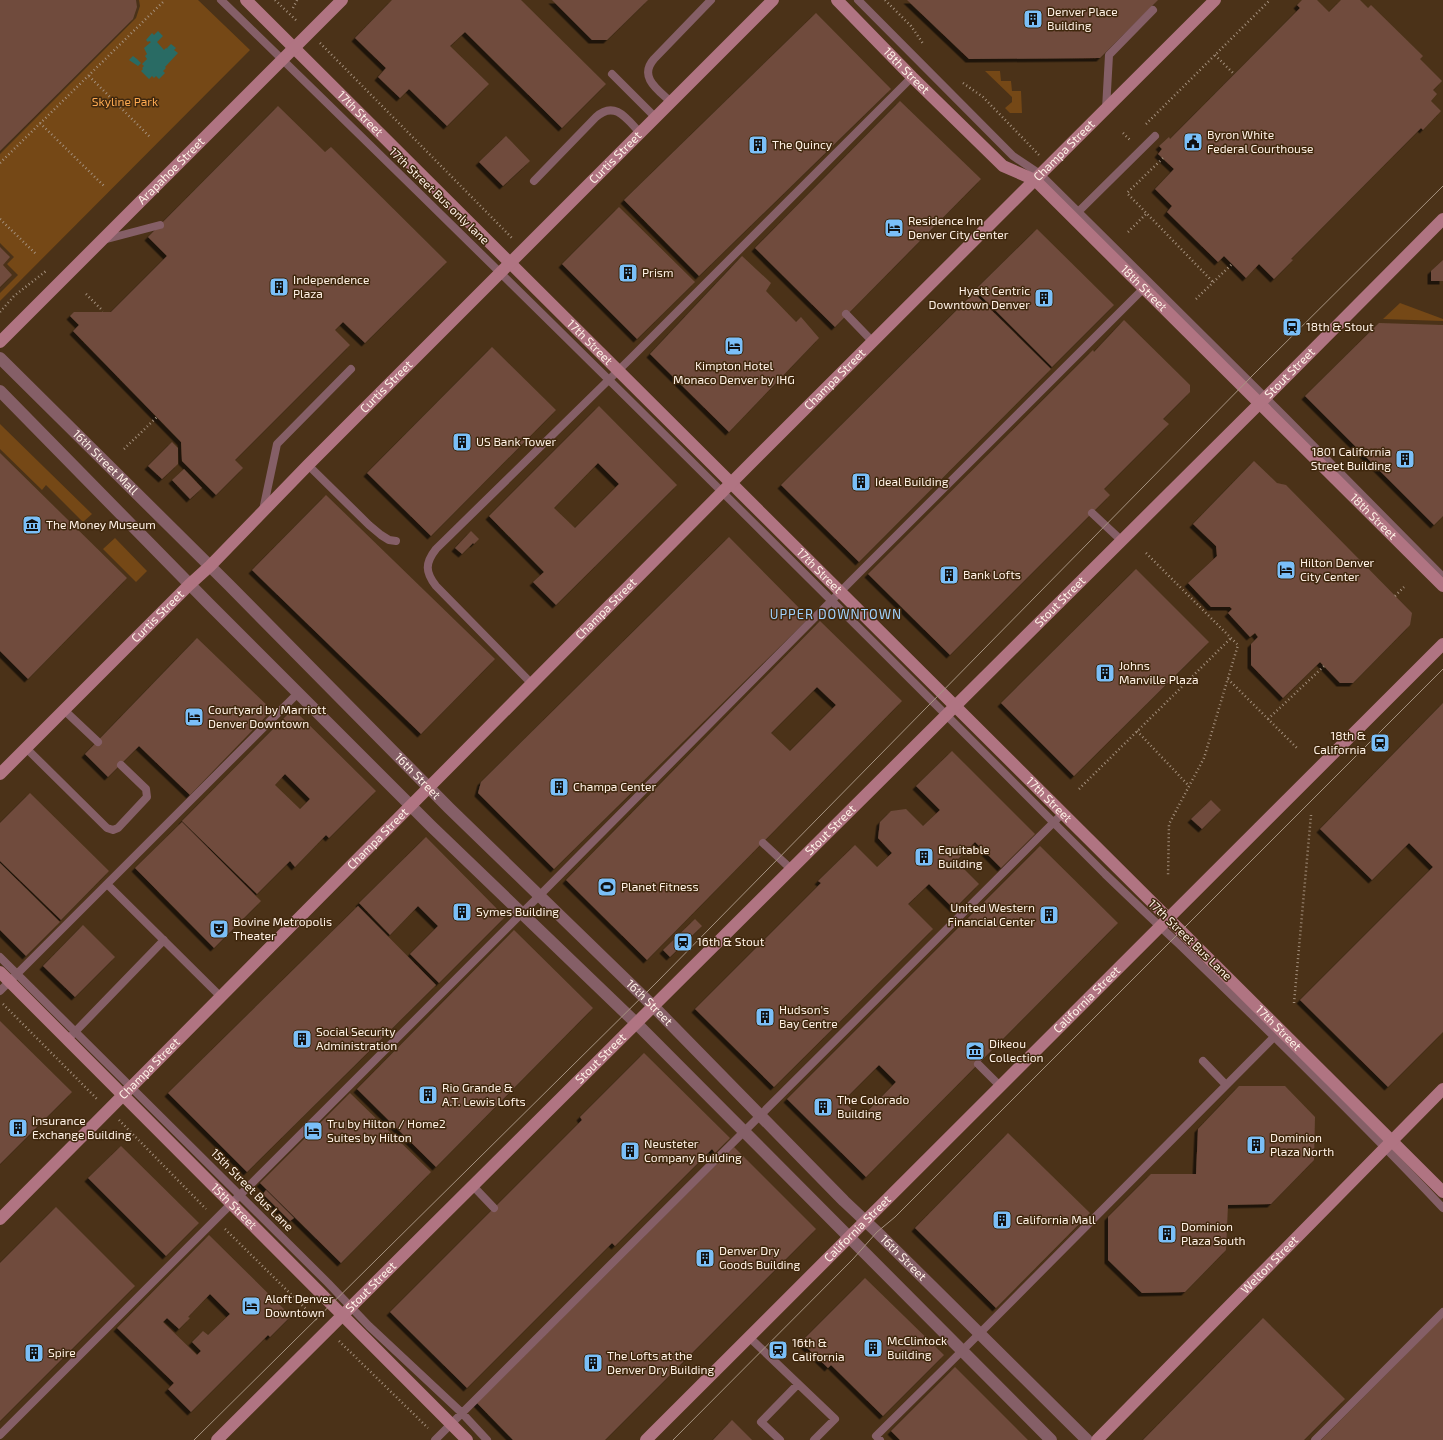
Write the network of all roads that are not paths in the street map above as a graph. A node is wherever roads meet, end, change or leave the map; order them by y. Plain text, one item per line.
1 (221, 0) edge
2 (246, 0) edge
3 (342, 0) edge
4 (711, 0) edge
5 (773, 0) edge
6 (837, 0) edge
7 (858, 0) edge
8 (1215, 0) edge
9 (1153, 10) dead end
10 (294, 48) junction
11 (282, 60) junction
12 (612, 74) dead end
13 (912, 76) junction
14 (671, 102) junction
15 (1106, 109) junction
16 (655, 117) junction
17 (640, 133) junction
18 (1155, 136) dead end
19 (1038, 177) junction
20 (534, 181) dead end
21 (1075, 215) junction
22 (1443, 219) edge
23 (160, 225) dead end
24 (101, 241) junction
25 (510, 263) junction
26 (501, 272) junction
27 (1144, 288) junction
28 (521, 292) joint
29 (846, 314) dead end
30 (0, 342) edge
31 (874, 342) junction
32 (0, 358) edge
33 (352, 369) dead end
34 (618, 370) junction
35 (608, 379) junction
36 (0, 390) edge
37 (1262, 400) junction
38 (308, 465) junction
39 (732, 483) junction
40 (723, 492) junction
41 (263, 511) junction
42 (1092, 513) dead end
43 (1122, 540) junction
44 (396, 541) dead end
45 (210, 566) junction
46 (1443, 577) edge
47 (189, 585) junction
48 (1443, 586) edge
49 (841, 591) junction
50 (832, 600) junction
51 (1443, 644) edge
52 (532, 684) junction
53 (921, 689) joint
54 (298, 693) junction
55 (64, 710) junction
56 (951, 710) junction
57 (98, 742) dead end
58 (26, 748) junction
59 (120, 764) dead end
60 (0, 774) edge
61 (430, 787) junction
62 (411, 806) junction
63 (1063, 813) junction
64 (1054, 822) junction
65 (763, 843) dead end
66 (791, 870) junction
67 (107, 884) junction
68 (540, 895) junction
69 (521, 912) junction
70 (1164, 923) junction
71 (164, 940) junction
72 (0, 957) edge
73 (0, 972) edge
74 (13, 978) junction
75 (0, 991) edge
76 (221, 997) junction
77 (653, 1006) junction
78 (636, 1024) junction
79 (1277, 1034) junction
80 (71, 1036) junction
81 (1203, 1061) dead end
82 (978, 1064) dead end
83 (1226, 1085) junction
84 (1000, 1086) junction
85 (1443, 1089) edge
86 (127, 1091) junction
87 (760, 1115) junction
88 (744, 1131) junction
89 (1389, 1144) junction
90 (473, 1186) junction
91 (1443, 1192) edge
92 (235, 1199) junction
93 (494, 1208) dead end
94 (1443, 1208) edge
95 (0, 1219) edge
96 (865, 1220) junction
97 (848, 1238) junction
98 (347, 1311) junction
99 (1443, 1312) edge
100 (980, 1334) junction
101 (749, 1337) junction
102 (962, 1351) junction
103 (798, 1384) junction
104 (462, 1413) junction
105 (451, 1424) junction
106 (0, 1435) edge
107 (217, 1440) edge
108 (435, 1440) edge
109 (467, 1440) edge
110 (487, 1440) edge
111 (646, 1440) edge
112 (780, 1440) edge
113 (814, 1440) edge
114 (880, 1440) edge
115 (1051, 1440) edge
116 (1087, 1440) edge
117 (1097, 1440) edge
118 (1315, 1440) edge

1 - 11 lane, 17th Street Bus only lane
2 - 10 main road, 17th Street
3 - 10 main road, Arapahoe Street
4 - 14 lane
5 - 14 main road, Curtis Street
6 - 13 main road, 18th Street
7 - 19 lane
8 - 15 main road, Champa Street
9 - 15 lane
10 - 11 main road, Arapahoe Street
10 - 25 main road, 17th Street
11 - 24 main road, Arapahoe Street
11 - 26 lane, 17th Street Bus only lane
12 - 16 lane
13 - 19 main road, 18th Street
13 - 34 lane
14 - 16 main road, Curtis Street
15 - 19 main road, Champa Street
16 - 17 main road, Curtis Street
17 - 20 lane
17 - 25 main road, Curtis Street
18 - 21 lane
19 - 21 main road, 18th Street
19 - 31 main road, Champa Street
21 - 27 main road, 18th Street
21 - 37 lane
22 - 37 main road, Stout Street
23 - 24 lane
24 - 30 main road, Arapahoe Street
25 - 26 main road, Curtis Street
25 - 34 main road, 17th Street
26 - 28 lane, 17th Street Bus only lane
26 - 38 main road, Curtis Street
27 - 37 main road, 18th Street
27 - 49 lane
28 - 35 lane, 17th Street
29 - 31 lane
31 - 39 main road, Champa Street
32 - 45 street, 16th Street Mall
33 - 41 lane
34 - 35 lane
34 - 39 main road, 17th Street
35 - 40 lane, 17th Street
35 - 52 lane
36 - 47 street, 16th Street Mall
37 - 43 main road, Stout Street
37 - 46 lane
37 - 48 main road, 18th Street
38 - 41 main road, Curtis Street
38 - 44 lane
39 - 40 main road, Champa Street
39 - 49 main road, 17th Street
40 - 50 lane, 17th Street
40 - 52 main road, Champa Street
41 - 45 main road, Curtis Street
42 - 43 lane
43 - 56 main road, Stout Street
45 - 47 main road, Curtis Street
45 - 61 street, 16th Street
47 - 54 street, 16th Street
47 - 55 main road, Curtis Street
49 - 50 lane
49 - 56 main road, 17th Street
50 - 53 lane, 17th Street
50 - 68 lane
51 - 70 main road, California Street
52 - 61 main road, Champa Street
53 - 56 lane, 17th Street Bus Lane
54 - 62 street, 16th Street
54 - 67 lane
55 - 57 lane
55 - 58 main road, Curtis Street
56 - 63 main road, 17th Street
56 - 64 lane, 17th Street Bus Lane
56 - 66 main road, Stout Street
58 - 59 lane
58 - 60 main road, Curtis Street
61 - 62 main road, Champa Street
61 - 68 street, 16th Street
62 - 69 street, 16th Street
62 - 76 main road, Champa Street
63 - 64 lane
63 - 70 main road, 17th Street
64 - 70 lane, 17th Street Bus Lane
64 - 87 lane
65 - 66 lane
66 - 77 main road, Stout Street
67 - 71 lane
67 - 74 lane
68 - 69 lane
68 - 77 street, 16th Street
69 - 78 street, 16th Street
69 - 92 lane
70 - 79 main road, 17th Street
70 - 84 main road, California Street
71 - 76 lane
71 - 80 lane
72 - 74 lane
73 - 74 main road, 15th Street
74 - 75 lane
74 - 80 main road, 15th Street
76 - 86 main road, Champa Street
77 - 78 main road, Stout Street
77 - 87 street, 16th Street
78 - 88 street, 16th Street
78 - 90 main road, Stout Street
79 - 83 lane
79 - 89 main road, 17th Street
80 - 86 main road, 15th Street
81 - 83 lane
82 - 84 lane
83 - 100 lane
84 - 96 main road, California Street
85 - 89 main road, Welton Street
86 - 92 main road, 15th Street
86 - 95 main road, Champa Street
87 - 88 lane
87 - 96 street, 16th Street
88 - 97 street, 16th Street
88 - 104 lane
89 - 91 main road, 17th Street
89 - 94 lane
89 - 117 main road, Welton Street
90 - 93 lane
90 - 98 main road, Stout Street
92 - 98 main road, 15th Street
92 - 106 lane
96 - 97 main road, California Street
96 - 100 street, 16th Street
97 - 101 main road, California Street
97 - 102 street, 16th Street
98 - 104 lane
98 - 105 main road, 15th Street
98 - 107 main road, Stout Street
99 - 118 lane
100 - 102 lane
100 - 116 street, 16th Street
101 - 103 lane
101 - 111 main road, California Street
102 - 114 lane
102 - 115 street, 16th Street
103 - 112 lane
103 - 113 lane
104 - 105 lane
104 - 110 lane
105 - 108 lane
105 - 109 main road, 15th Street

